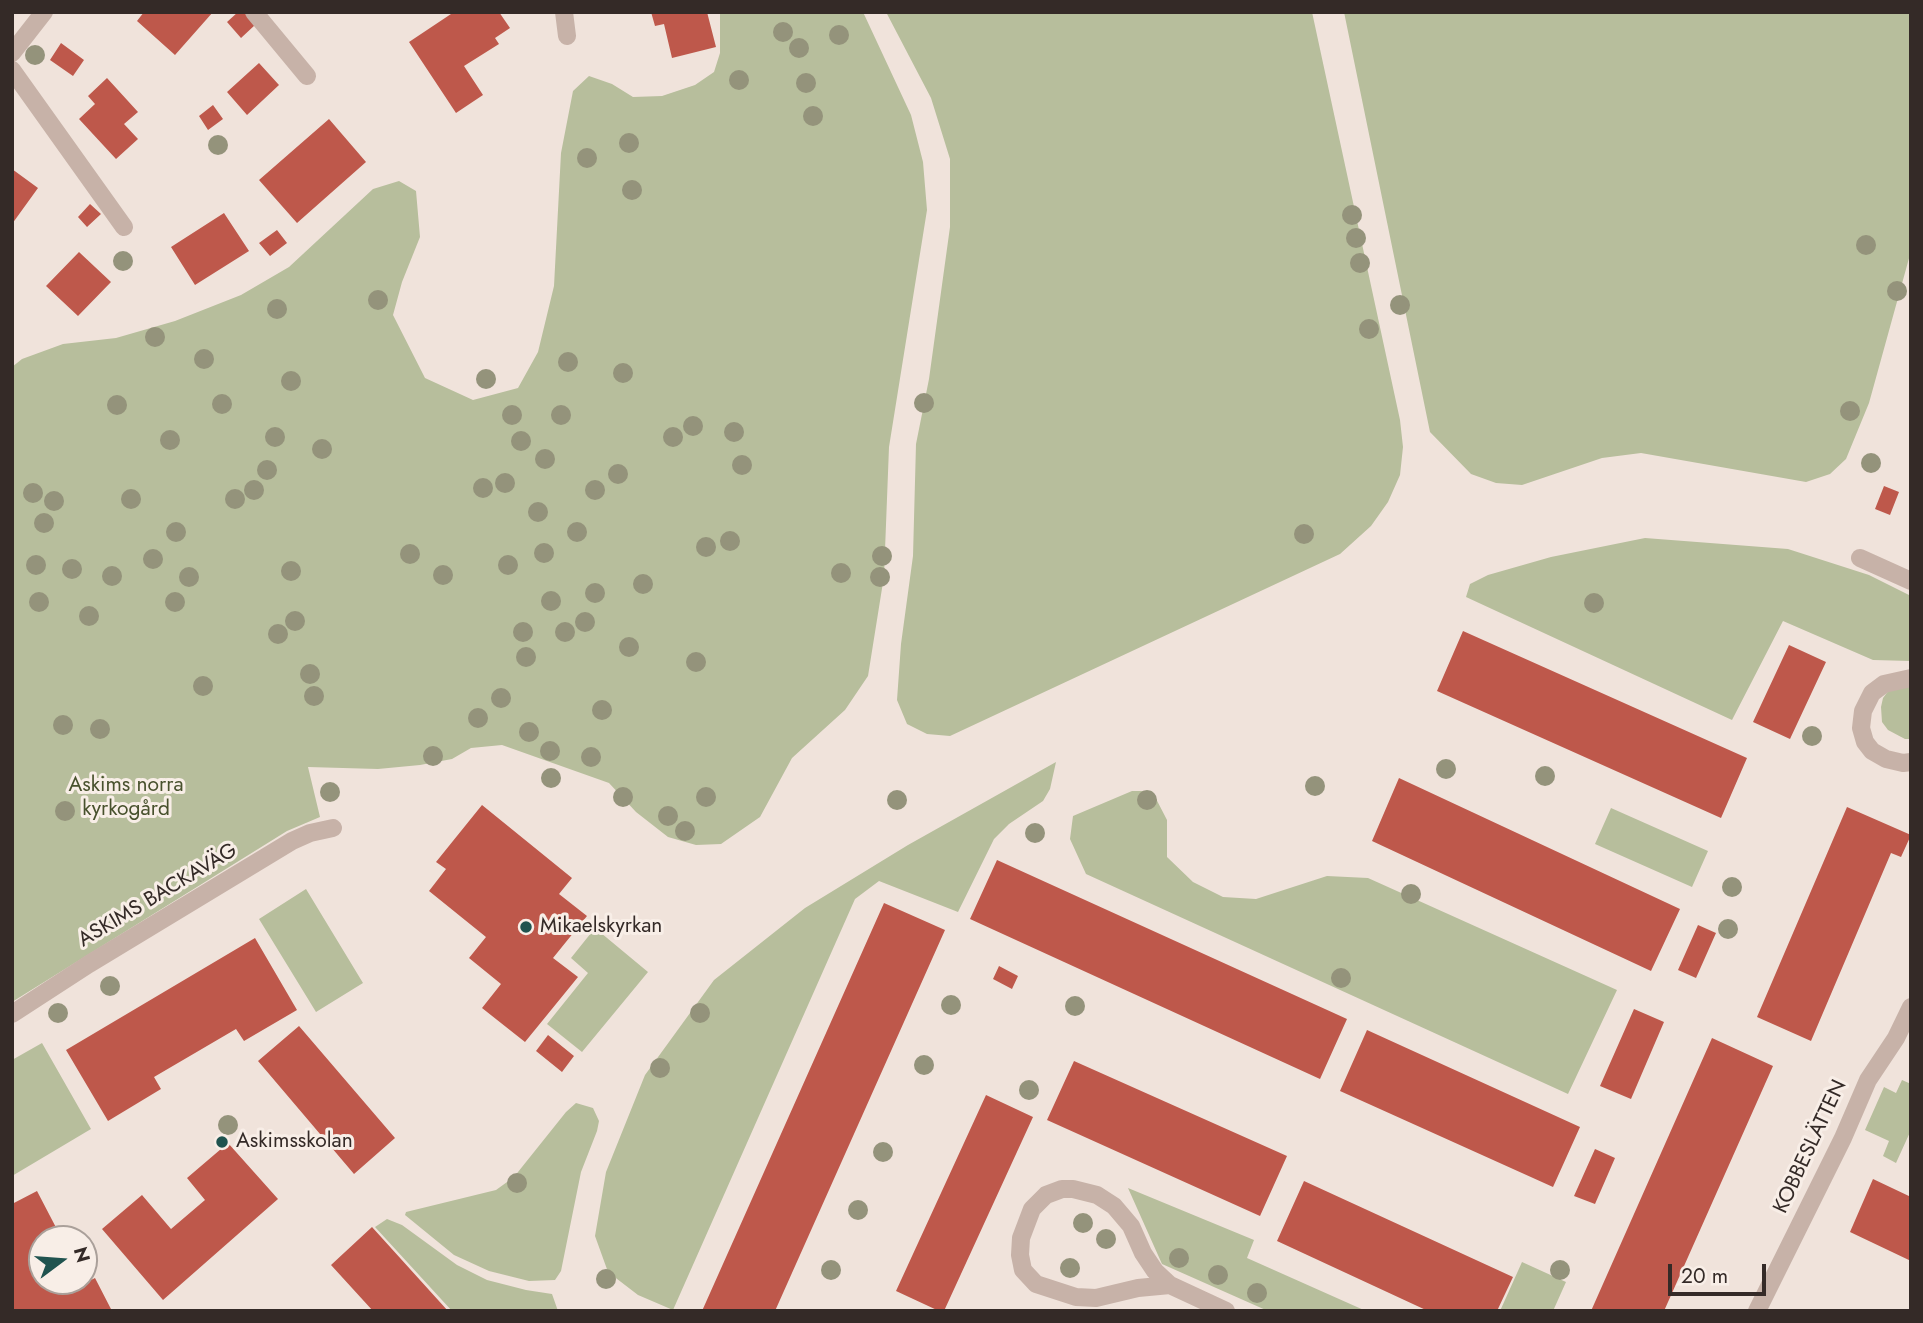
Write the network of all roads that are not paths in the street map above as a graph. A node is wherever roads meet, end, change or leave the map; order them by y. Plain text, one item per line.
1 (44, 12) edge
2 (254, 12) edge
3 (564, 12) edge
4 (567, 36) dead end
5 (12, 53) edge
6 (12, 70) edge
7 (307, 76) dead end
8 (124, 227) dead end
9 (1860, 558) dead end
10 (1911, 581) edge
11 (1911, 678) edge
12 (1911, 762) edge
13 (333, 828) dead end
14 (1911, 1007) edge
15 (12, 1014) edge
16 (1170, 1285) junction
17 (1226, 1311) edge
18 (1757, 1311) edge

1 - 5 street
2 - 7 street
3 - 4 street
6 - 8 street
9 - 10 street
11 - 12 street
13 - 15 street, ASKIMS BACKAVÄG
14 - 18 street, KOBBESLÄTTEN
16 - 16 street
16 - 17 street

